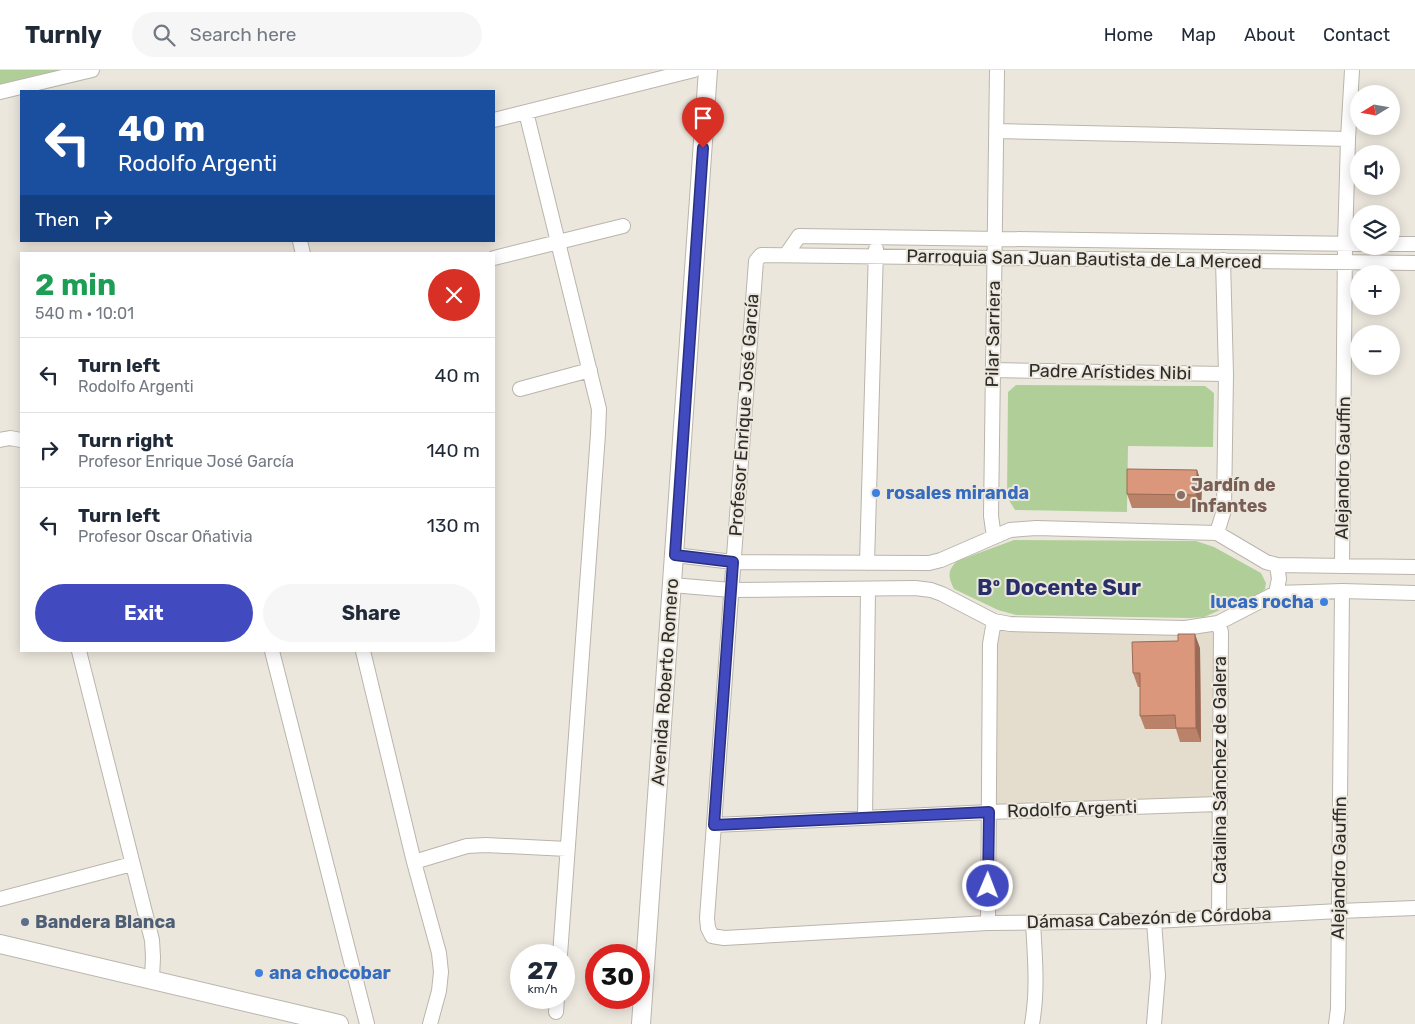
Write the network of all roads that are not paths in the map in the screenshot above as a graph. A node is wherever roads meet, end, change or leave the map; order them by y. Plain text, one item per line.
1 (92, 70) edge
2 (694, 70) edge
3 (708, 70) edge
4 (997, 70) edge
5 (1352, 70) edge
6 (0, 92) edge
7 (526, 112) junction
8 (495, 120) edge
9 (996, 132) junction
10 (1348, 138) junction
11 (1351, 205) edge
12 (623, 226) dead end
13 (876, 237) junction
14 (994, 239) junction
15 (558, 242) junction
16 (1350, 244) edge
17 (1400, 244) edge
18 (1415, 244) edge
19 (1350, 249) edge
20 (786, 255) junction
21 (876, 256) junction
22 (994, 257) junction
23 (495, 258) edge
24 (1223, 260) junction
25 (756, 261) joint
26 (1345, 262) junction
27 (1415, 263) edge
28 (590, 370) junction
29 (993, 370) junction
30 (1226, 374) junction
31 (520, 389) dead end
32 (0, 440) edge
33 (20, 440) edge
34 (1217, 533) junction
35 (994, 537) junction
36 (675, 555) junction
37 (733, 562) junction
38 (867, 563) junction
39 (929, 563) junction
40 (1277, 565) junction
41 (1342, 565) junction
42 (1415, 567) edge
43 (672, 585) junction
44 (868, 589) junction
45 (731, 590) junction
46 (930, 590) junction
47 (1342, 591) junction
48 (1276, 593) junction
49 (1415, 593) edge
50 (994, 621) junction
51 (1218, 623) junction
52 (79, 652) edge
53 (272, 652) edge
54 (363, 652) edge
55 (1219, 804) junction
56 (989, 812) junction
57 (864, 818) junction
58 (714, 825) junction
59 (567, 849) junction
60 (414, 862) junction
61 (132, 864) junction
62 (0, 899) edge
63 (1415, 908) edge
64 (1339, 911) junction
65 (1219, 917) junction
66 (1154, 921) junction
67 (988, 923) junction
68 (1033, 923) junction
69 (708, 928) joint
70 (0, 944) edge
71 (561, 944) edge
72 (152, 979) junction
73 (556, 1009) edge
74 (556, 1012) dead end
75 (339, 1024) edge
76 (367, 1024) edge
77 (430, 1024) edge
78 (641, 1024) edge
79 (1032, 1024) edge
80 (1154, 1024) edge
81 (1336, 1024) edge

1 - 6 street
2 - 7 street
3 - 36 main road, Avenida Roberto Romero
4 - 9 street, Pilar Sarriera
5 - 10 street, Alejandro Gauffin
7 - 8 street
7 - 15 street
9 - 10 street
9 - 14 street, Pilar Sarriera
10 - 11 street, Alejandro Gauffin
12 - 15 street
13 - 14 street
13 - 20 street
13 - 21 street
14 - 16 street
14 - 22 street, Pilar Sarriera
15 - 23 street
15 - 28 street
17 - 18 street
19 - 26 street, Alejandro Gauffin
20 - 21 street, Parroquia San Juan Bautista de La Merced
20 - 25 street, Parroquia San Juan Bautista de La Merced
21 - 22 street, Parroquia San Juan Bautista de La Merced
21 - 38 street
22 - 24 street, Parroquia San Juan Bautista de La Merced
22 - 29 street, Pilar Sarriera
24 - 26 street, Parroquia San Juan Bautista de La Merced
24 - 30 street
25 - 37 street, Profesor Enrique José García
26 - 27 street, Parroquia San Juan Bautista de La Merced
26 - 41 street, Alejandro Gauffin
28 - 31 street
28 - 59 street
29 - 30 street, Padre Arístides Nibi
29 - 35 street, Pilar Sarriera
30 - 34 street
32 - 33 street
34 - 35 street
34 - 40 street
35 - 39 street
36 - 37 street
36 - 43 main road, Avenida Roberto Romero
37 - 38 street
37 - 45 street, Profesor Enrique José García
38 - 39 street
39 - 46 street
40 - 41 street
40 - 48 street
41 - 42 street
43 - 45 street
43 - 78 main road, Avenida Roberto Romero
44 - 45 street
44 - 46 street
44 - 57 street
45 - 58 street, Profesor Enrique José García
46 - 50 street
47 - 48 street
47 - 49 street
47 - 64 street, Alejandro Gauffin
48 - 51 street
50 - 51 street
50 - 56 street
51 - 55 street, Catalina Sánchez de Galera
52 - 61 street
53 - 76 street
54 - 60 street
55 - 56 street, Rodolfo Argenti
55 - 65 street, Catalina Sánchez de Galera
56 - 57 street, Rodolfo Argenti
56 - 67 street
57 - 58 street, Rodolfo Argenti
58 - 69 street, Profesor Enrique José García
59 - 60 street
59 - 71 street
60 - 77 street
61 - 62 street
61 - 72 street
63 - 64 street, Dámasa Cabezón de Córdoba
64 - 65 street, Dámasa Cabezón de Córdoba
64 - 81 street, Alejandro Gauffin
65 - 66 street, Dámasa Cabezón de Córdoba
66 - 68 street, Dámasa Cabezón de Córdoba
66 - 80 street
67 - 68 street, Dámasa Cabezón de Córdoba
67 - 69 street, Dámasa Cabezón de Córdoba
68 - 79 street
70 - 72 main road
72 - 75 main road
73 - 74 street

